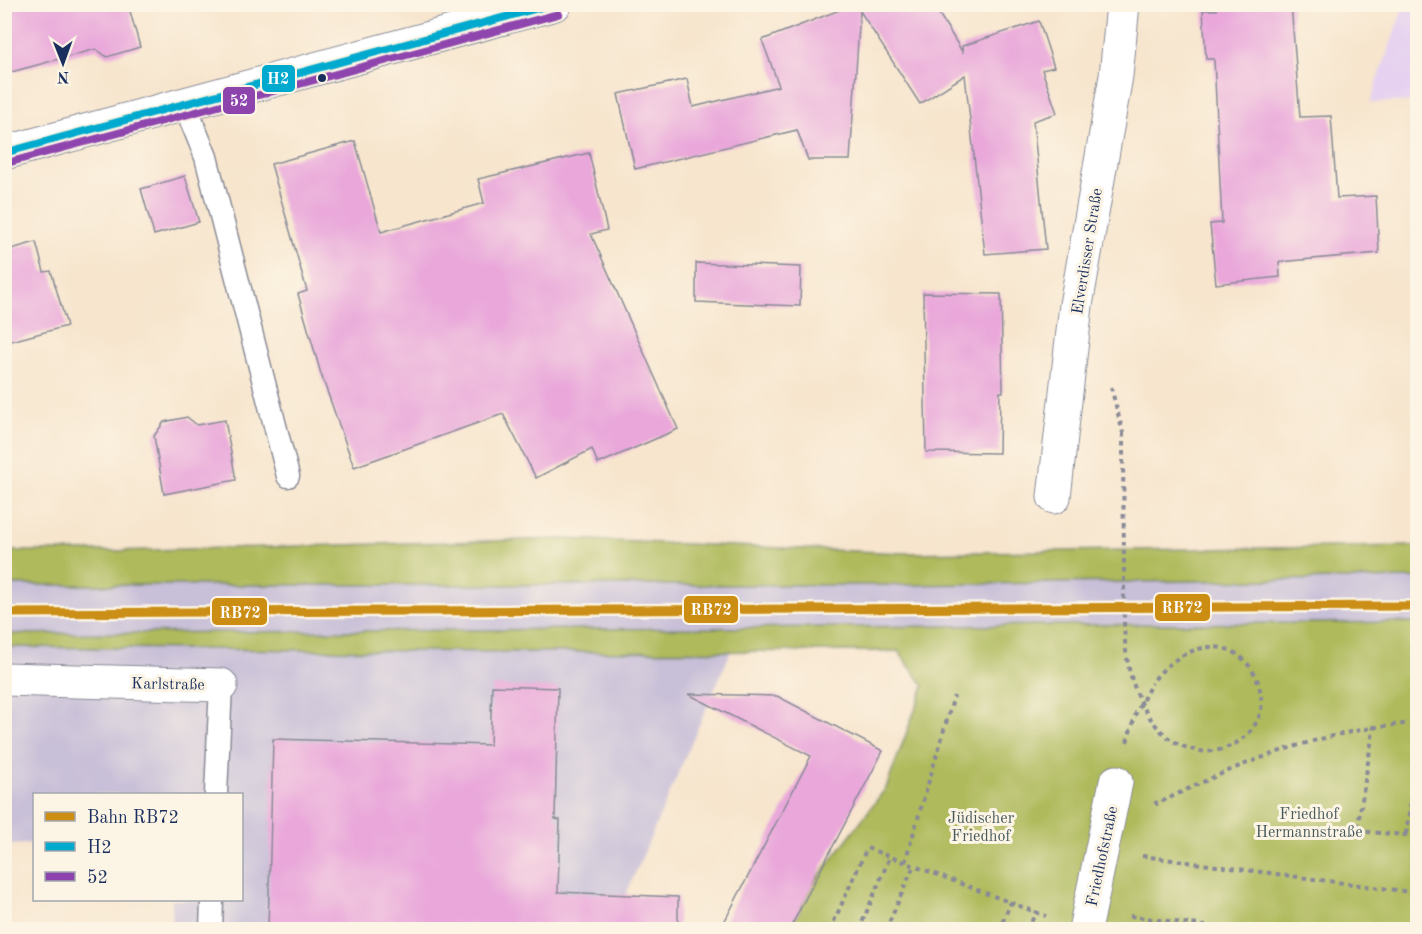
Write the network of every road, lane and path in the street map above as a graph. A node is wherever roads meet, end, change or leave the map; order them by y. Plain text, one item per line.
1 (555, 4) edge
2 (1123, 4) edge
3 (184, 103) junction
4 (4, 153) edge
5 (1123, 433) dead end
6 (288, 476) dead end
7 (1053, 497) dead end
8 (4, 679) edge
9 (221, 685) joint
10 (954, 696) dead end
11 (1418, 723) edge
12 (1374, 725) junction
13 (1128, 737) dead end
14 (1417, 762) edge
15 (1116, 782) joint
16 (216, 793) edge
17 (1406, 834) junction
18 (1418, 836) edge
19 (1137, 855) dead end
20 (890, 857) junction
21 (905, 862) junction
22 (914, 866) junction
23 (1418, 893) edge
24 (212, 901) edge
25 (1011, 902) junction
26 (1036, 911) junction
27 (1128, 916) dead end
28 (1050, 918) dead end
29 (1184, 923) junction
30 (211, 930) edge
31 (831, 930) edge
32 (859, 930) edge
33 (886, 930) edge
34 (999, 930) edge
35 (1028, 930) edge
36 (1085, 930) edge
37 (1183, 930) edge
38 (1236, 930) edge

1 - 3 street
2 - 7 street, Elverdisser Straße
3 - 4 street
3 - 6 lane
5 - 13 path, bridge
8 - 9 street, Karlstraße
9 - 16 lane, Karlstraße
10 - 21 path
11 - 12 path
12 - 15 path
12 - 17 path
14 - 17 path
15 - 36 street, Friedhofstraße
17 - 18 path
19 - 23 path
20 - 21 path
20 - 31 path
20 - 32 path
21 - 22 path
22 - 25 path
22 - 33 path
24 - 30 lane
25 - 26 path
25 - 34 path
26 - 28 path
26 - 35 path
27 - 29 path
29 - 37 path
29 - 38 path

